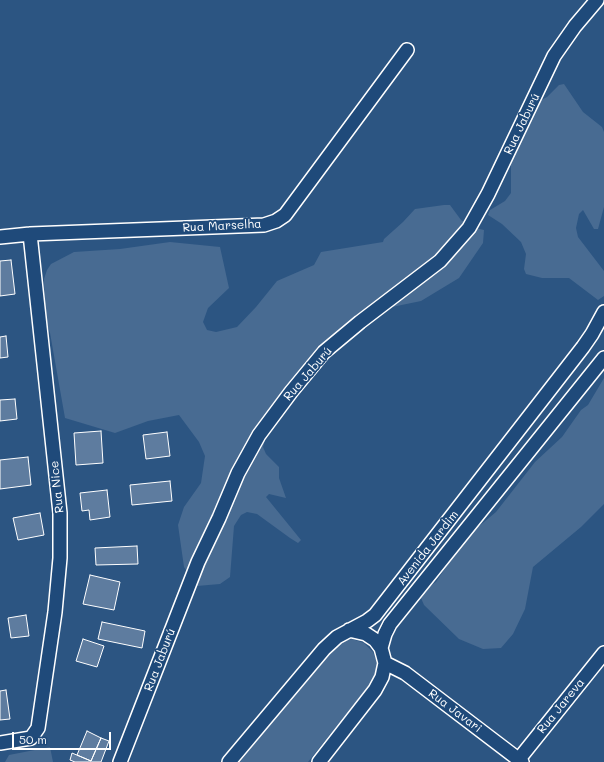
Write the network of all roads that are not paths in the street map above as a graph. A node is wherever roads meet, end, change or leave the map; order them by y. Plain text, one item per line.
1 (597, 0) edge
2 (407, 50) dead end
3 (30, 234) junction
4 (0, 237) edge
5 (604, 312) edge
6 (598, 336) edge
7 (583, 348) junction
8 (602, 360) edge
9 (349, 630) junction
10 (381, 648) junction
11 (604, 653) edge
12 (385, 663) junction
13 (0, 744) edge
14 (520, 761) edge
15 (120, 762) edge
16 (229, 762) edge
17 (319, 762) edge

1 - 15 street, Rua Jaburú
2 - 3 street, Rua Marselha
3 - 4 street, Rua Marselha
3 - 13 street, Rua Nice
5 - 6 street, Avenida Jardim
6 - 7 street, Avenida Jardim
7 - 8 street
7 - 9 street, Avenida Jardim
8 - 10 street, Avenida Jardim
9 - 10 street
9 - 16 street, Avenida Jardim
10 - 12 street
11 - 14 street, Rua Jareva
12 - 14 street, Rua Javari
12 - 17 street

